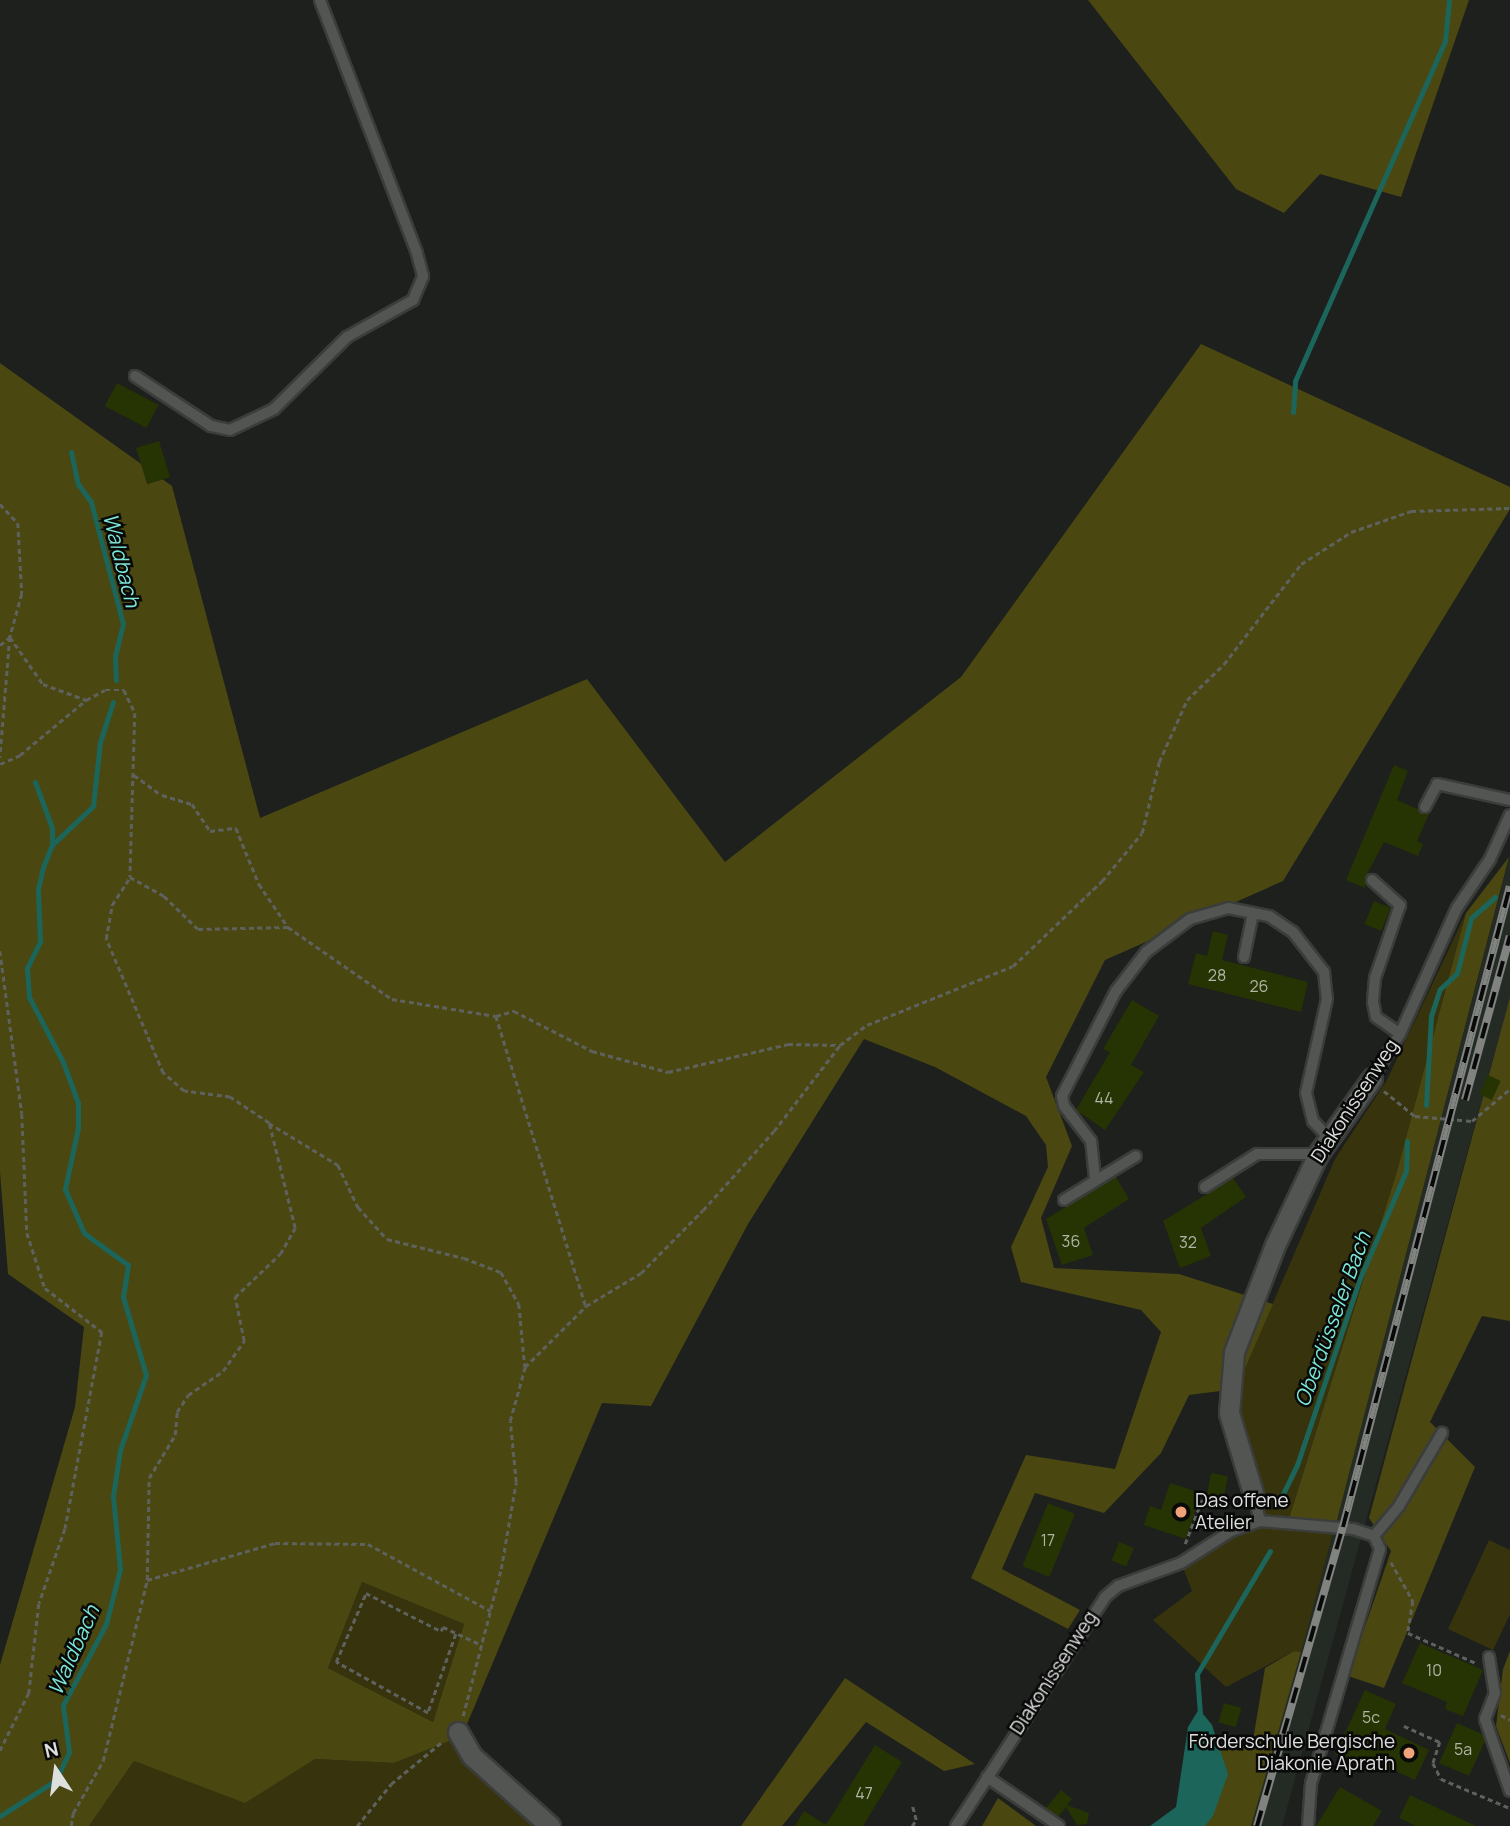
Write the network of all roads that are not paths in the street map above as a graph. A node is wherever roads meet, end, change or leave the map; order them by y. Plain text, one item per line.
1 (320, 0) edge
2 (135, 376) dead end
3 (1510, 800) edge
4 (1425, 807) dead end
5 (1510, 814) edge
6 (1372, 880) dead end
7 (1253, 912) junction
8 (1244, 957) dead end
9 (1400, 1034) junction
10 (1372, 1078) joint
11 (1323, 1146) junction
12 (1136, 1156) dead end
13 (1095, 1178) junction
14 (1205, 1187) dead end
15 (1064, 1200) dead end
16 (1442, 1433) dead end
17 (1253, 1493) joint
18 (1260, 1521) junction
19 (1374, 1536) junction
20 (1489, 1657) road end
21 (458, 1732) road end
22 (987, 1777) junction
23 (1510, 1791) edge
24 (550, 1826) edge
25 (956, 1826) edge
26 (1059, 1826) edge
27 (1308, 1826) edge

1 - 2 lane
3 - 4 lane
5 - 9 lane, Diakonissenweg
6 - 9 lane
7 - 8 lane
7 - 11 lane
7 - 13 lane
9 - 10 lane, Diakonissenweg
10 - 11 street, Diakonissenweg
11 - 14 lane
11 - 17 street, Diakonissenweg
12 - 13 lane
13 - 15 lane
16 - 19 lane
17 - 18 lane, Diakonissenweg
18 - 19 lane, Diakonissenweg
18 - 22 lane, Diakonissenweg
19 - 27 lane
20 - 23 lane
21 - 24 street
22 - 25 lane, Diakonissenweg
22 - 26 lane

